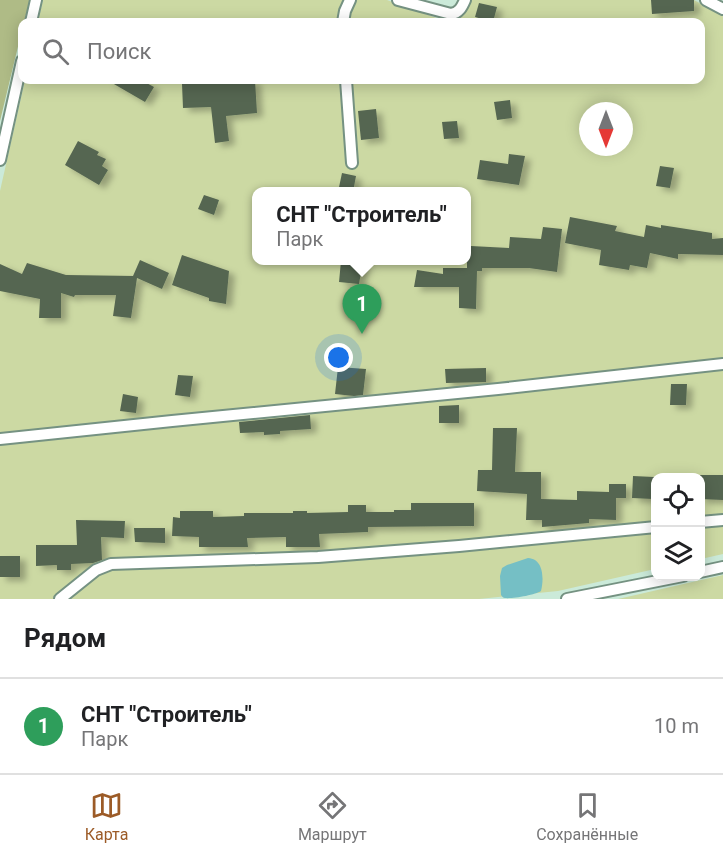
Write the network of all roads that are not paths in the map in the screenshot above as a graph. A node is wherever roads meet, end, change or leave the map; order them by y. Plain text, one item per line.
1 (36, 0) edge
2 (350, 0) edge
3 (398, 0) edge
4 (465, 0) edge
5 (706, 0) edge
6 (723, 9) edge
7 (32, 18) edge
8 (344, 18) edge
9 (18, 79) edge
10 (346, 84) edge
11 (0, 160) edge
12 (352, 163) dead end
13 (723, 364) edge
14 (0, 439) edge
15 (723, 520) edge
16 (705, 522) edge
17 (651, 527) edge
18 (723, 567) edge
19 (705, 571) edge
20 (666, 581) edge
21 (60, 599) edge
22 (567, 599) edge

1 - 7 lane
2 - 8 lane
3 - 4 lane
5 - 6 lane
9 - 11 lane
10 - 12 lane
13 - 14 lane
15 - 16 lane
17 - 21 lane
18 - 19 lane
20 - 22 lane

